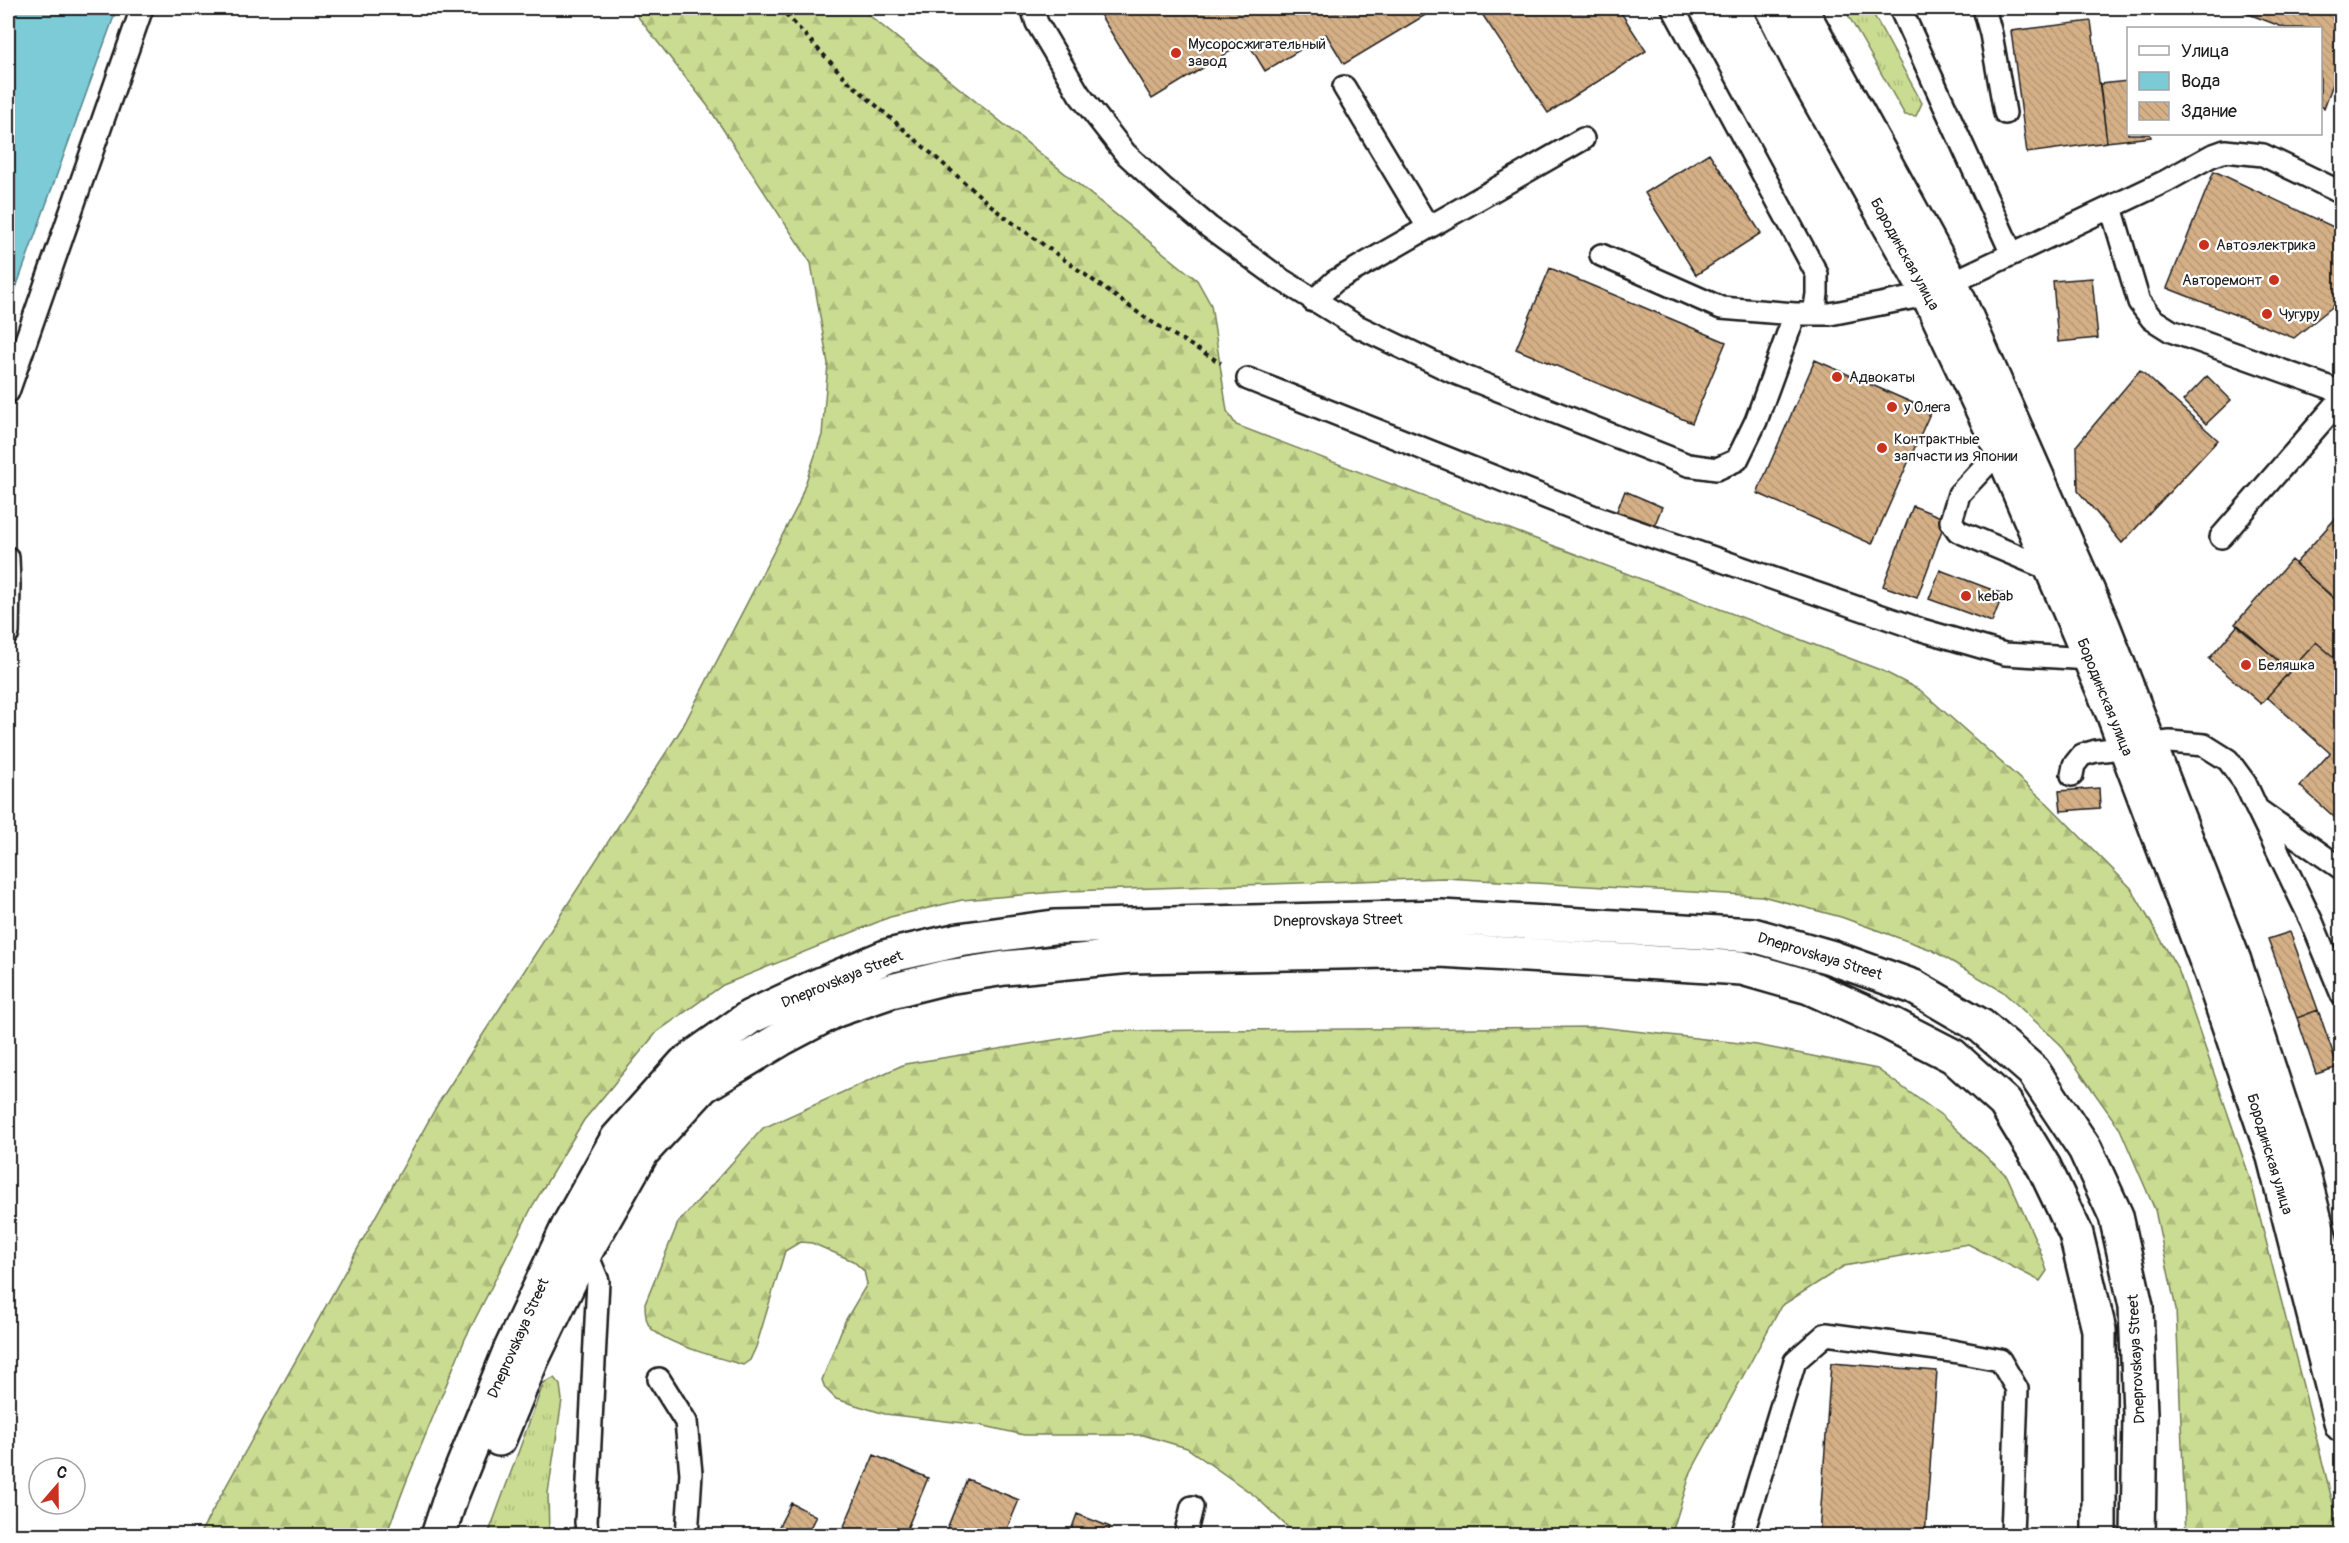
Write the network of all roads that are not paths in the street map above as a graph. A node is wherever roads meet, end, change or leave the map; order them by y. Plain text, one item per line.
1 (142, 8) edge
2 (1032, 8) edge
3 (1673, 8) edge
4 (1772, 8) edge
5 (1800, 8) edge
6 (1900, 8) edge
7 (1984, 8) edge
8 (1344, 87) dead end
9 (2005, 112) dead end
10 (1583, 139) dead end
11 (2342, 193) edge
12 (2111, 207) junction
13 (1428, 227) junction
14 (2012, 254) junction
15 (1601, 255) dead end
16 (1939, 288) junction
17 (1313, 301) junction
18 (1804, 314) junction
19 (1248, 379) road end
20 (8, 392) edge
21 (2342, 392) edge
22 (2342, 398) edge
23 (2001, 449) junction
24 (2221, 537) dead end
25 (8, 558) edge
26 (2053, 571) junction
27 (8, 633) edge
28 (2090, 659) junction
29 (2138, 746) junction
30 (2072, 775) dead end
31 (2257, 809) junction
32 (2342, 869) edge
33 (2342, 995) edge
34 (585, 1252) junction
35 (2342, 1325) edge
36 (659, 1379) dead end
37 (2342, 1425) edge
38 (1192, 1507) dead end
39 (438, 1536) edge
40 (462, 1536) edge
41 (588, 1536) edge
42 (687, 1536) edge
43 (1185, 1536) edge
44 (1742, 1536) edge
45 (2012, 1536) edge
46 (2099, 1536) edge
47 (2138, 1536) edge

1 - 20 lane
2 - 17 lane
3 - 18 lane
4 - 16 main road, Бородинская улица
5 - 16 main road, Бородинская улица
6 - 14 lane
7 - 9 lane
8 - 13 lane
10 - 13 lane
11 - 12 lane
12 - 14 lane
12 - 21 lane
13 - 17 lane
14 - 16 lane
15 - 18 lane
16 - 18 lane
16 - 23 main road, Бородинская улица
16 - 29 main road, Бородинская улица
17 - 18 lane
19 - 28 lane
22 - 24 lane
23 - 26 main road, Бородинская улица
23 - 26 lane
25 - 27 lane
26 - 28 main road, Бородинская улица
28 - 29 main road, Бородинская улица
29 - 30 lane
29 - 31 lane
29 - 35 main road, Бородинская улица
29 - 37 main road, Бородинская улица
31 - 32 lane
31 - 33 lane
34 - 40 main road, Dneprovskaya Street
34 - 41 lane
34 - 46 main road, Dneprovskaya Street
36 - 42 lane
38 - 43 lane
39 - 47 main road, Dneprovskaya Street
44 - 45 lane

